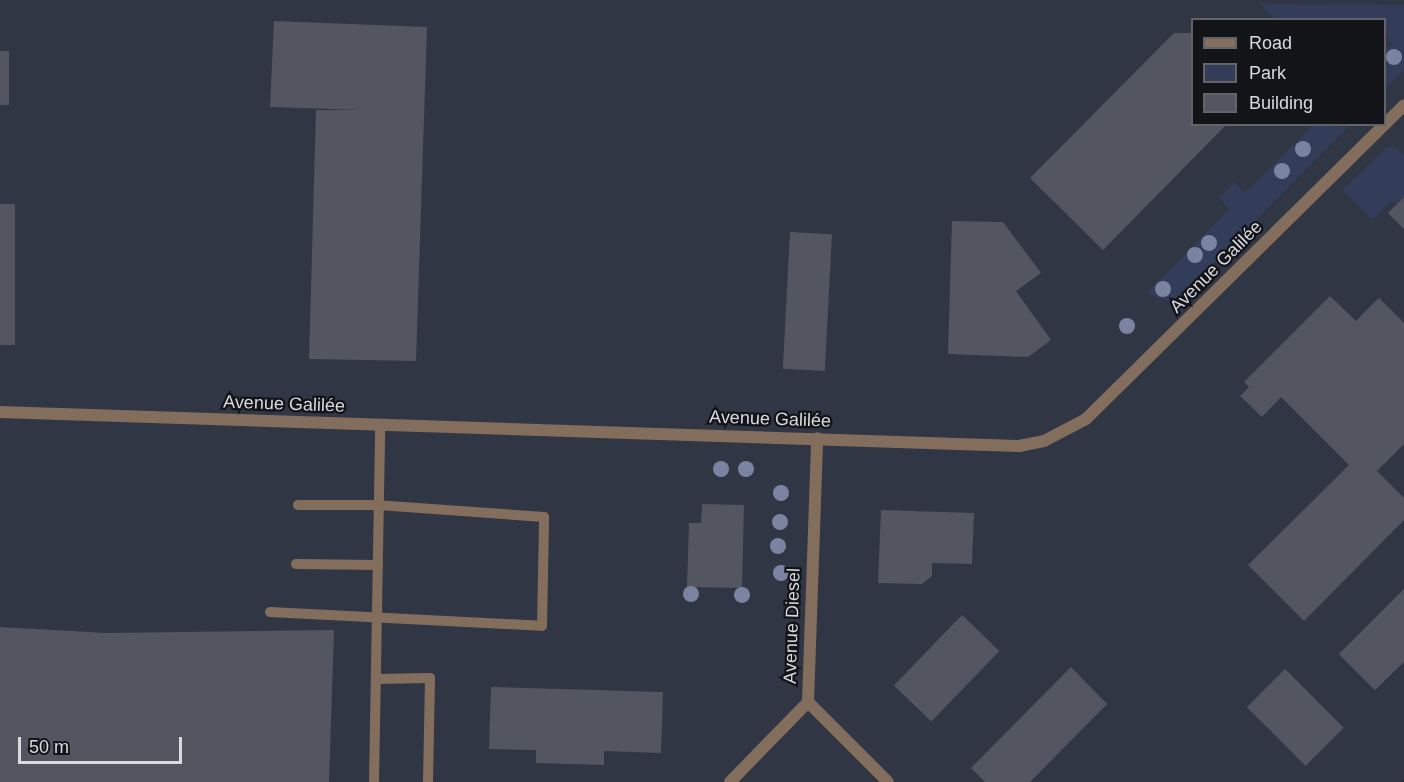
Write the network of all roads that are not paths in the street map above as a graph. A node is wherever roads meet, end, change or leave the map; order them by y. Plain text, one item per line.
1 (1404, 105) edge
2 (1386, 123) edge
3 (1383, 126) edge
4 (0, 412) edge
5 (380, 425) junction
6 (817, 438) junction
7 (298, 505) dead end
8 (378, 505) junction
9 (296, 564) dead end
10 (378, 565) junction
11 (270, 612) dead end
12 (377, 620) junction
13 (376, 679) junction
14 (808, 702) junction
15 (375, 782) edge
16 (428, 782) edge
17 (730, 782) edge
18 (888, 782) edge

1 - 2 street, Avenue Galilée
3 - 6 street, Avenue Galilée
4 - 5 street, Avenue Galilée
5 - 6 street, Avenue Galilée
5 - 8 lane
6 - 14 street, Avenue Diesel
7 - 8 lane
8 - 10 lane
8 - 12 lane
9 - 10 lane
10 - 12 lane
11 - 12 lane
12 - 13 lane
13 - 15 lane
13 - 16 lane
14 - 17 street, Avenue Diesel
14 - 18 street

